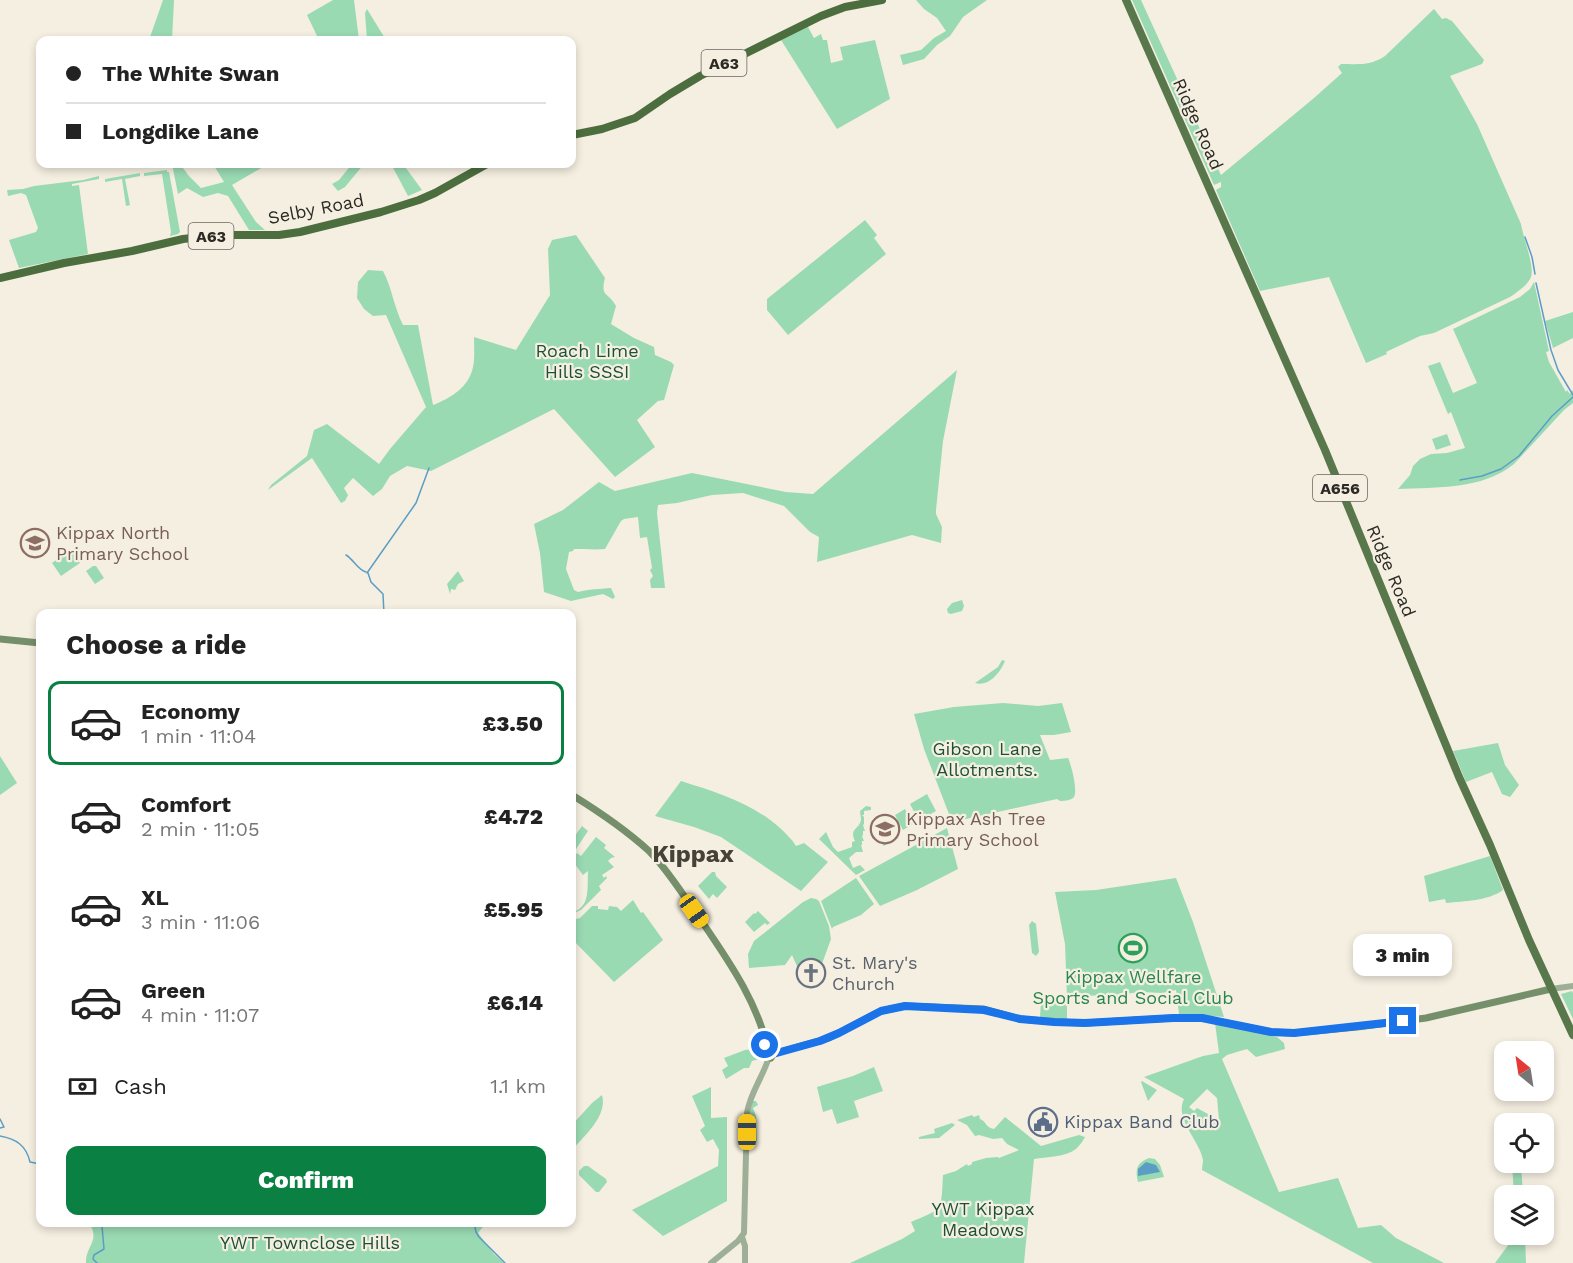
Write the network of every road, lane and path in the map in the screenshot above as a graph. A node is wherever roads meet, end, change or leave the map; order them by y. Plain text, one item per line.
1 (882, 0) edge
2 (1126, 0) edge
3 (576, 134) edge
4 (480, 168) edge
5 (0, 278) edge
6 (0, 639) edge
7 (36, 643) edge
8 (576, 798) edge
9 (1573, 986) edge
10 (1551, 989) junction
11 (1573, 1035) edge
12 (770, 1055) junction
13 (742, 1237) junction
14 (711, 1263) edge
15 (745, 1263) edge

1 - 3 highway, A63
2 - 10 main road, Ridge Road / A656
4 - 5 highway, Selby Road / A63
6 - 7 main road
8 - 12 main road
9 - 10 street
10 - 11 main road, A656
10 - 12 main road
12 - 13 street
13 - 14 street
13 - 15 street

